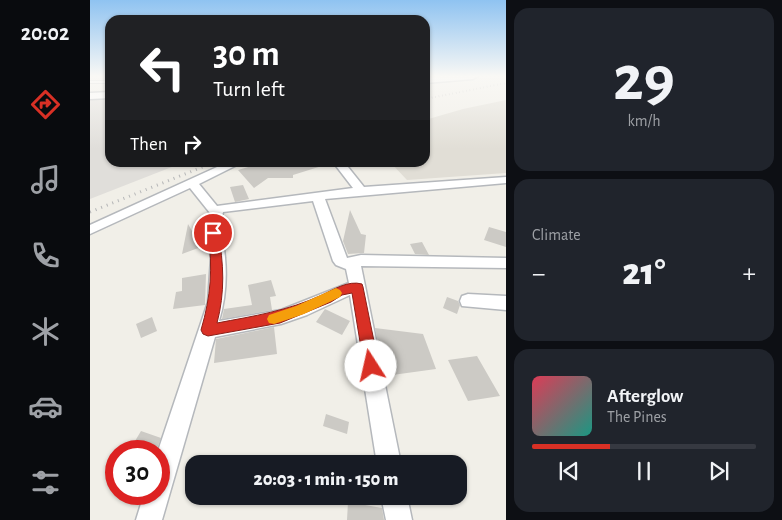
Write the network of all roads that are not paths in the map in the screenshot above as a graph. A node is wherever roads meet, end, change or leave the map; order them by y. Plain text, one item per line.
1 (227, 167) edge
2 (342, 167) edge
3 (505, 180) edge
4 (192, 183) junction
5 (361, 191) junction
6 (318, 197) junction
7 (216, 213) junction
8 (90, 230) edge
9 (506, 263) edge
10 (352, 265) junction
11 (357, 287) junction
12 (468, 301) dead end
13 (506, 303) edge
14 (208, 330) junction
15 (170, 453) edge
16 (387, 455) edge
17 (154, 505) edge
18 (396, 505) edge
19 (149, 520) edge
20 (398, 520) edge

1 - 4 street
2 - 5 street
3 - 5 street
4 - 7 street
4 - 8 street
5 - 6 street
6 - 7 street
6 - 10 street
7 - 14 street
9 - 10 street
10 - 11 street
11 - 14 street
11 - 16 street
12 - 13 street
14 - 15 street
17 - 19 street
18 - 20 street

